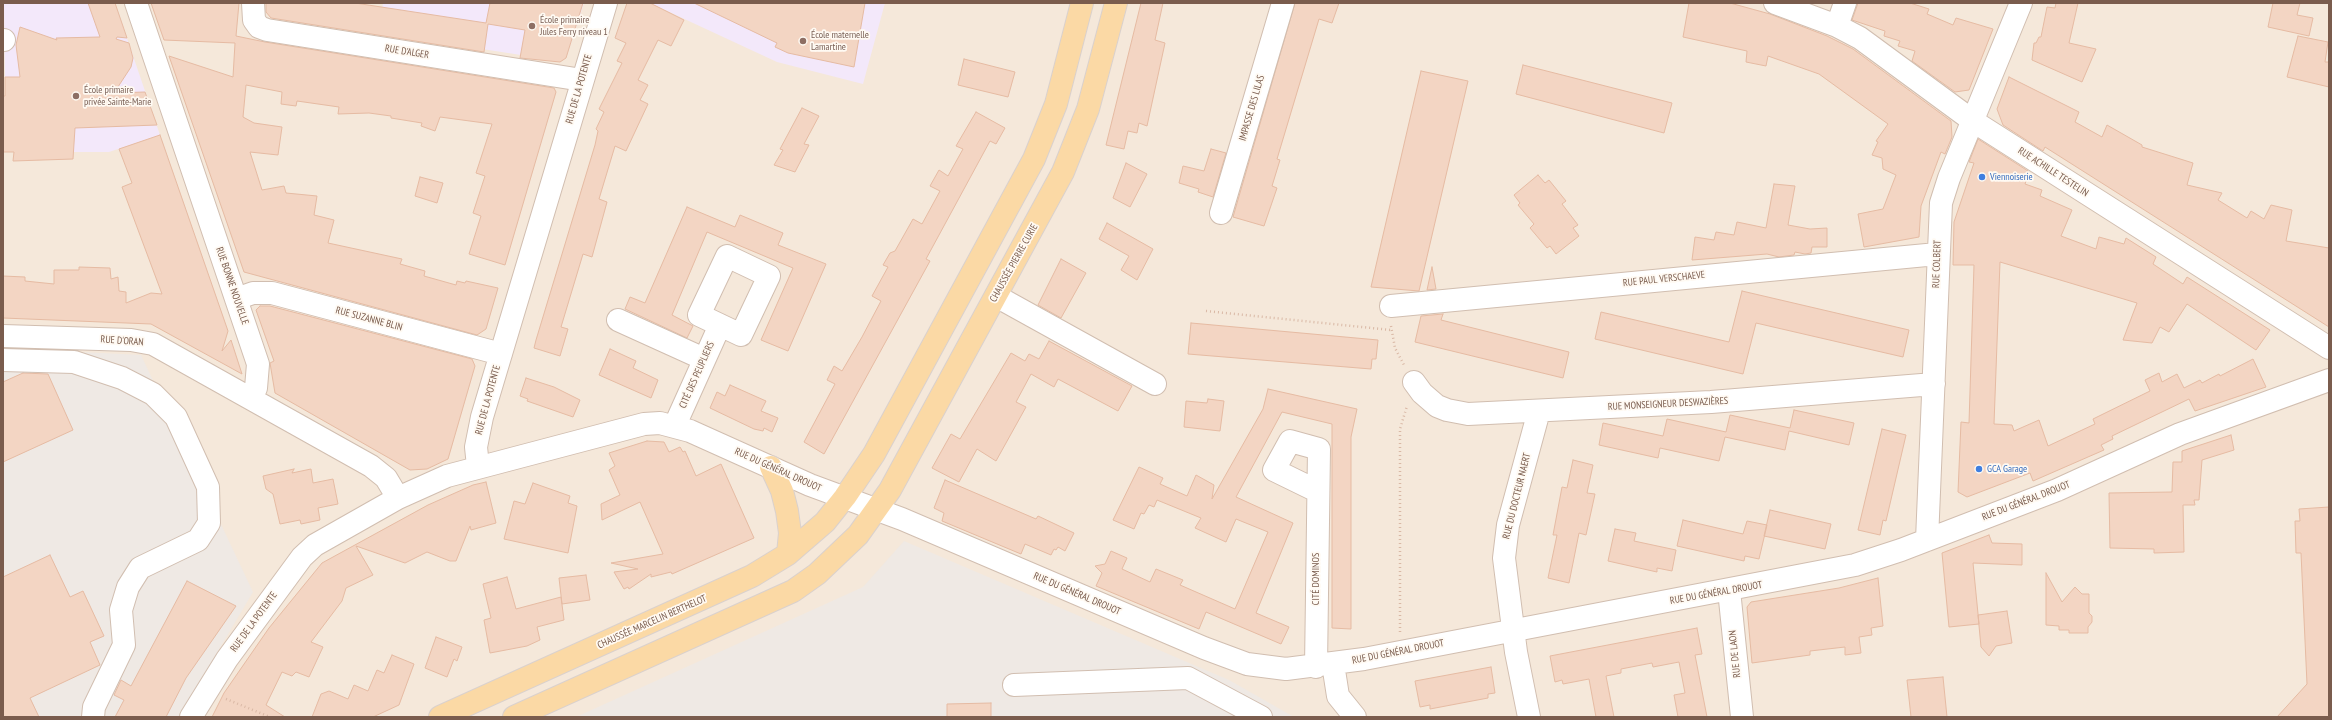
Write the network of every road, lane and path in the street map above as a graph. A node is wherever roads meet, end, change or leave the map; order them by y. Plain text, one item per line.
1 (136, 3) edge
2 (253, 3) edge
3 (606, 3) edge
4 (1082, 3) edge
5 (1116, 3) edge
6 (1283, 3) edge
7 (1775, 3) edge
8 (1845, 3) edge
9 (2021, 3) edge
10 (1837, 26) junction
11 (582, 80) junction
12 (1973, 121) junction
13 (1221, 213) dead end
14 (1937, 254) junction
15 (996, 296) junction
16 (236, 299) junction
17 (1391, 306) joint
18 (1206, 311) dead end
19 (618, 320) dead end
20 (720, 325) dead end
21 (1391, 330) junction
22 (3, 336) edge
23 (2329, 348) edge
24 (501, 354) junction
25 (704, 359) junction
26 (3, 360) edge
27 (2329, 380) edge
28 (1414, 382) junction
29 (1154, 384) dead end
30 (1934, 384) junction
31 (251, 398) junction
32 (1539, 411) junction
33 (675, 425) junction
34 (478, 466) junction
35 (771, 467) junction
36 (1317, 491) dead end
37 (845, 497) junction
38 (398, 498) junction
39 (878, 509) junction
40 (1927, 540) junction
41 (788, 554) junction
42 (1729, 590) junction
43 (1513, 630) junction
44 (1400, 652) junction
45 (1324, 666) junction
46 (1014, 685) dead end
47 (206, 690) junction
48 (92, 717) edge
49 (191, 717) edge
50 (270, 717) edge
51 (440, 717) edge
52 (514, 717) edge
53 (1261, 717) edge
54 (1355, 717) edge
55 (1529, 717) edge
56 (1742, 717) edge

1 - 16 street, RUE BONNE NOUVELLE
2 - 11 street, RUE D'ALGER
3 - 11 street, RUE DE LA POTENTE
4 - 37 main road
5 - 15 main road, CHAUSSÉE PIERRE CURIE
6 - 13 street, IMPASSE DES LILAS
7 - 10 street, RUE ACHILLE TESTELIN
8 - 10 street
9 - 12 street, RUE COLBERT
10 - 12 street, RUE ACHILLE TESTELIN
11 - 24 street, RUE DE LA POTENTE
12 - 14 street, RUE COLBERT
12 - 23 street, RUE ACHILLE TESTELIN
14 - 17 street, RUE PAUL VERSCHAEVE
14 - 30 street, RUE COLBERT
15 - 29 street
15 - 39 main road, CHAUSSÉE PIERRE CURIE
16 - 24 street, RUE SUZANNE BLIN
16 - 31 street, RUE BONNE NOUVELLE
17 - 21 path
18 - 21 path
19 - 25 street
20 - 25 street, CITÉ DES PEUPLIERS
21 - 28 path
22 - 31 street, RUE D'ORAN
24 - 34 street, RUE DE LA POTENTE
25 - 33 street, CITÉ DES PEUPLIERS
26 - 48 street
27 - 40 street, RUE DU GÉNÉRAL DROUOT
28 - 32 street, RUE MONSEIGNEUR DESWAZIÈRES
28 - 44 path
30 - 32 street, RUE MONSEIGNEUR DESWAZIÈRES
30 - 40 street, RUE COLBERT
31 - 38 street
32 - 43 street, RUE DU DOCTEUR NAERT
33 - 34 street, RUE DU GÉNÉRAL DROUOT
33 - 35 street, RUE DU GÉNÉRAL DROUOT
34 - 38 street, RUE DE LA POTENTE
35 - 37 street, RUE DU GÉNÉRAL DROUOT
35 - 41 main road
36 - 45 street, CITÉ DOMINOS
37 - 39 street, RUE DU GÉNÉRAL DROUOT
37 - 41 main road, CHAUSSÉE MARCELIN BERTHELOT
38 - 47 street, RUE DE LA POTENTE
39 - 45 street, RUE DU GÉNÉRAL DROUOT
39 - 52 main road
40 - 42 street, RUE DU GÉNÉRAL DROUOT
41 - 51 main road, CHAUSSÉE MARCELIN BERTHELOT
42 - 43 street, RUE DU GÉNÉRAL DROUOT
42 - 56 street, RUE DE LAON
43 - 44 street, RUE DU GÉNÉRAL DROUOT
43 - 55 street, RUE DU DOCTEUR NAERT
44 - 45 street, RUE DU GÉNÉRAL DROUOT
45 - 54 street, CITÉ DOMINOS
46 - 53 street
47 - 49 street, RUE DE LA POTENTE
47 - 50 path

